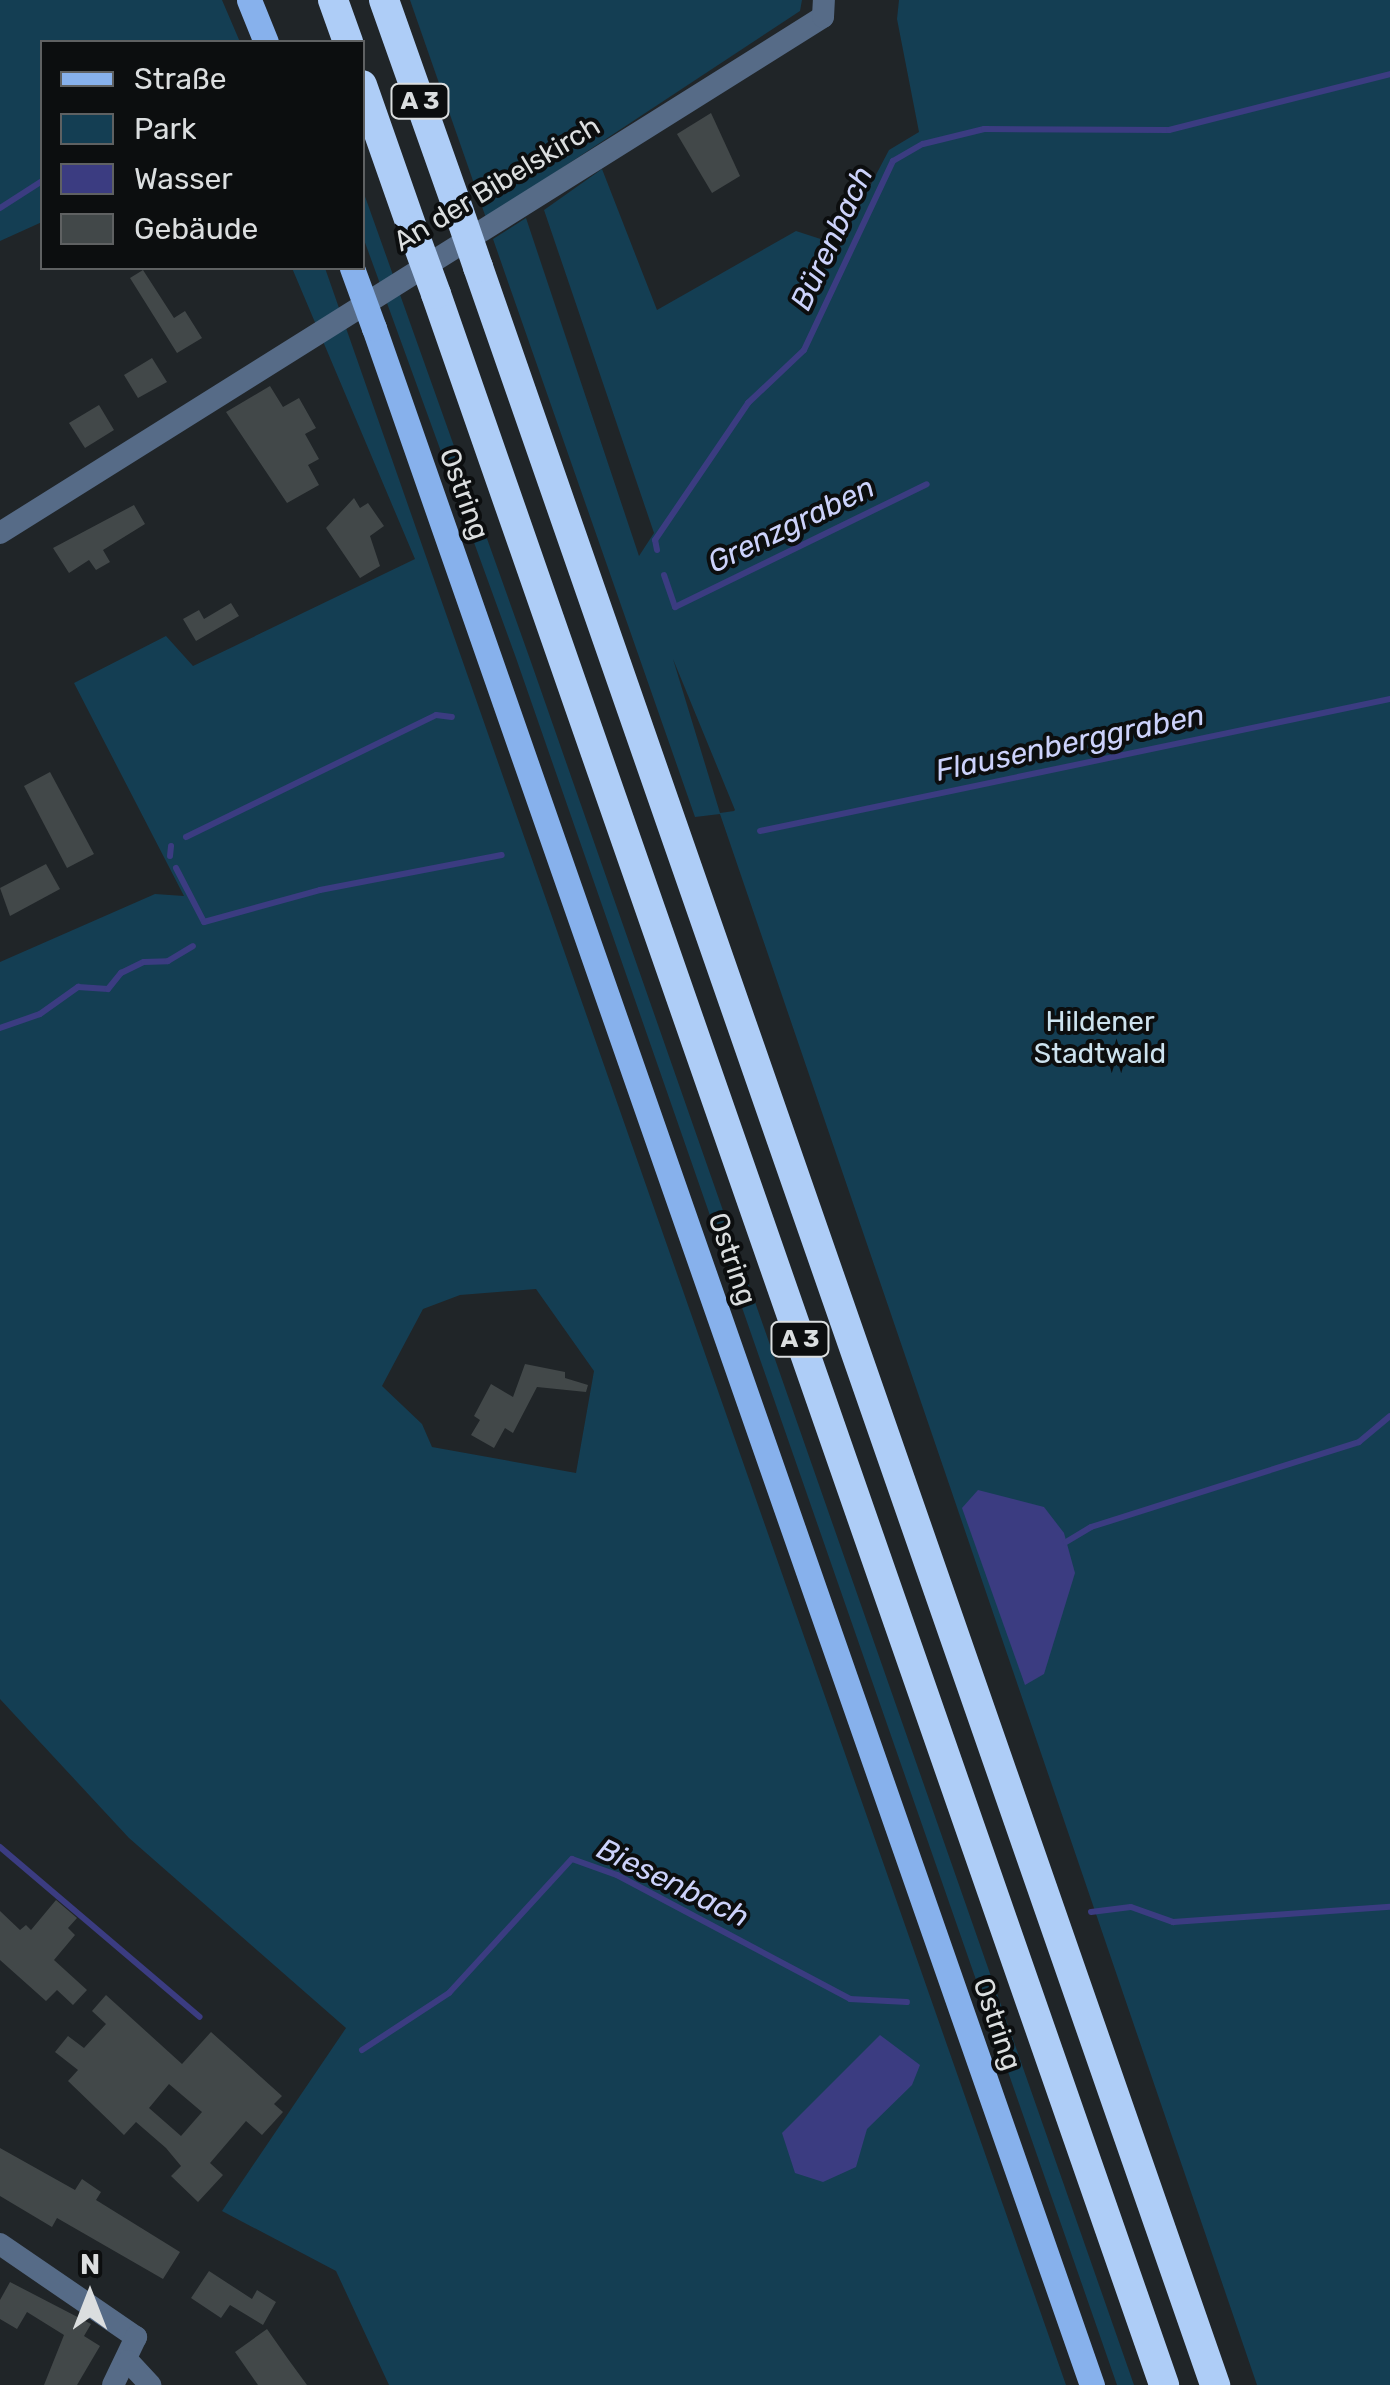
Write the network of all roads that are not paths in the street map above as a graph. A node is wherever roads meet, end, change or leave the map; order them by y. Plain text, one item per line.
1 (249, 0) edge
2 (333, 0) edge
3 (384, 0) edge
4 (824, 8) edge
5 (265, 40) edge
6 (347, 40) edge
7 (365, 94) edge
8 (353, 270) edge
9 (0, 533) edge
10 (0, 2244) edge
11 (128, 2360) junction
12 (113, 2385) edge
13 (150, 2385) edge
14 (1092, 2385) edge
15 (1164, 2385) edge
16 (1215, 2385) edge

1 - 5 main road
2 - 6 highway
3 - 16 highway, A 3, bridge
4 - 9 street, An der Bibelskirch
7 - 15 highway, A 3, bridge
8 - 14 main road, Ostring, bridge
10 - 11 street
11 - 12 street
11 - 13 street

